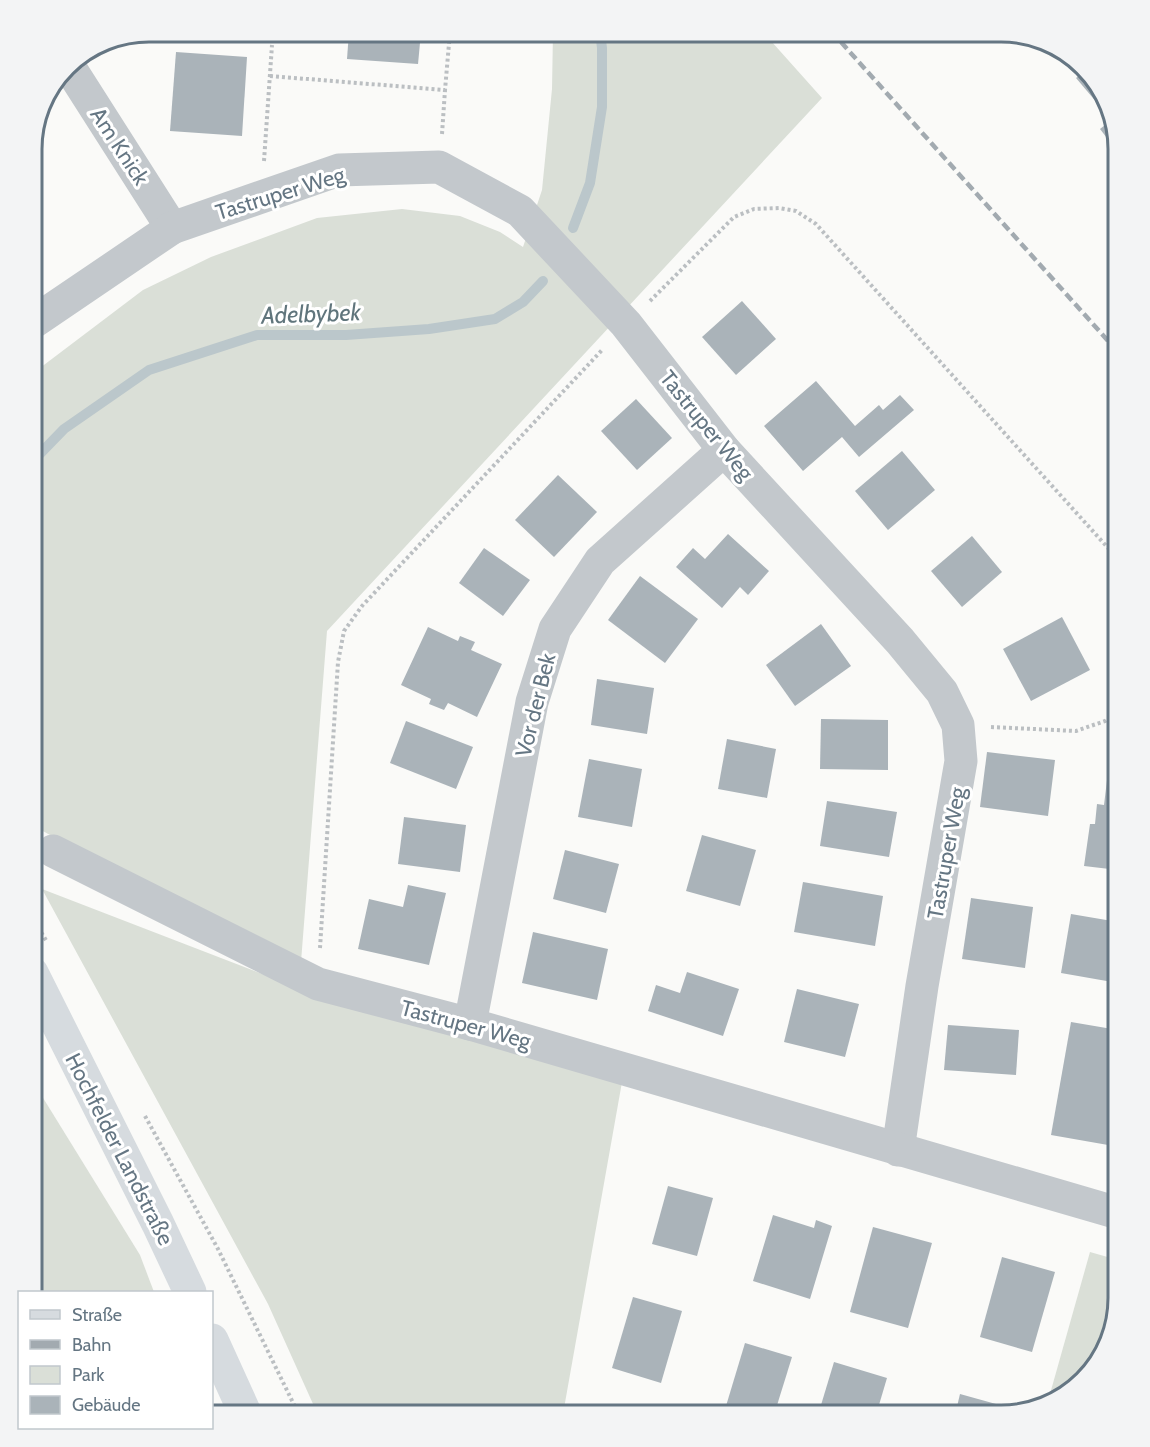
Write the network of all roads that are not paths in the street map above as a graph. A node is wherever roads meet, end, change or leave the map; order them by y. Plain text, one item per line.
1 (73, 73) edge
2 (172, 228) junction
3 (42, 316) edge
4 (724, 450) junction
5 (53, 851) dead end
6 (42, 994) edge
7 (470, 1024) junction
8 (898, 1150) junction
9 (1108, 1210) edge
10 (189, 1291) edge
11 (213, 1342) edge
12 (241, 1405) edge

1 - 2 street, Am Knick
2 - 3 street, Tastruper Weg
2 - 4 street, Tastruper Weg
4 - 7 street, Vor der Bek
4 - 8 street, Tastruper Weg
5 - 7 street, Tastruper Weg
6 - 10 main road, Hochfelder Landstraße
7 - 8 street, Tastruper Weg
8 - 9 street, Tastruper Weg
11 - 12 main road

